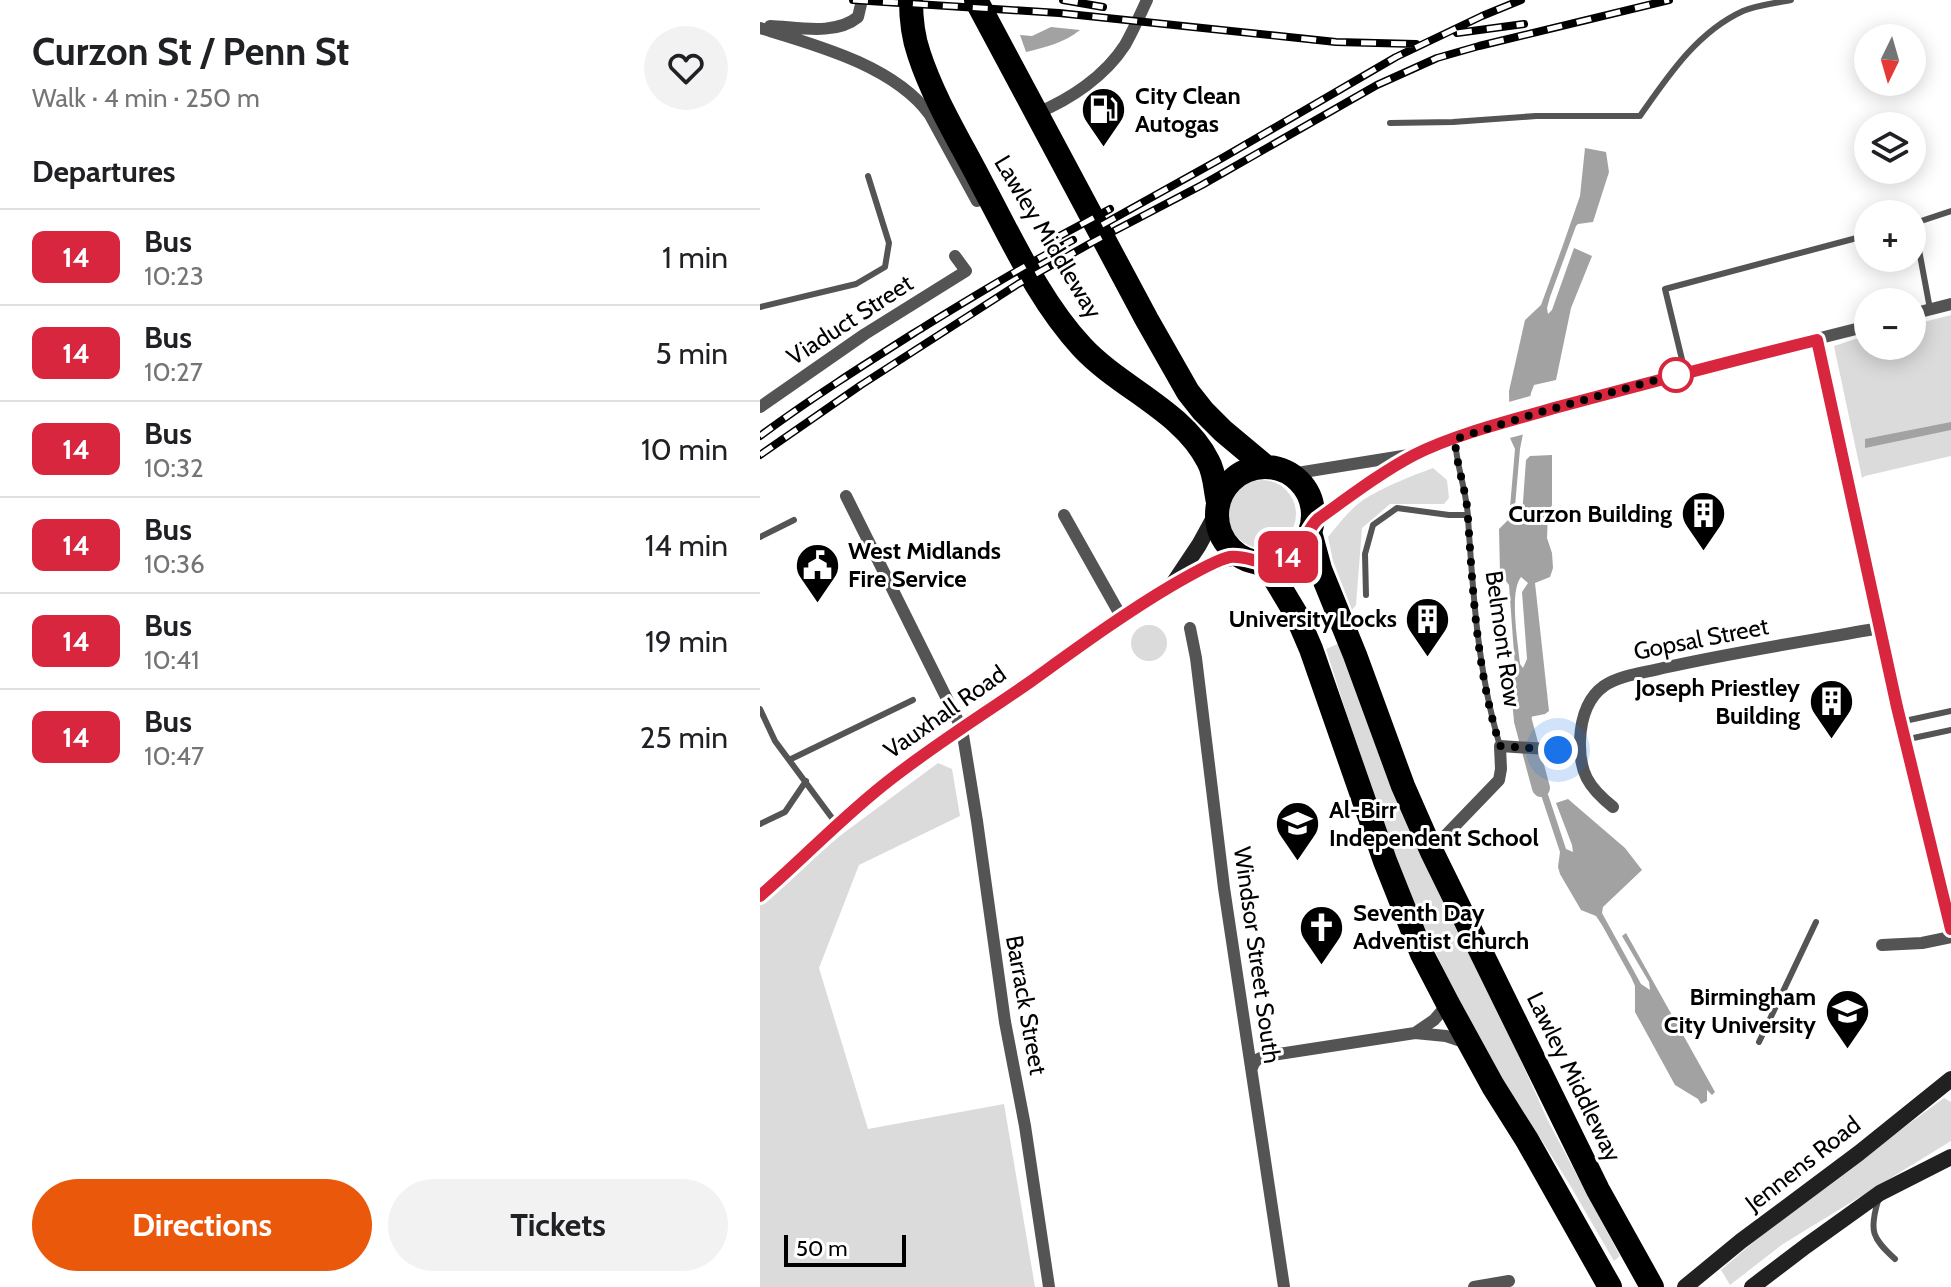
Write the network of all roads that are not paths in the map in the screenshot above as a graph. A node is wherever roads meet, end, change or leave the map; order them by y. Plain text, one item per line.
1 (862, 0) edge
2 (911, 0) edge
3 (976, 0) edge
4 (1147, 0) edge
5 (1791, 0) edge
6 (760, 27) edge
7 (1037, 113) junction
8 (1390, 123) dead end
9 (868, 176) dead end
10 (1951, 211) edge
11 (1926, 220) edge
12 (1854, 239) edge
13 (1019, 253) junction
14 (955, 256) dead end
15 (1923, 272) edge
16 (1951, 304) edge
17 (760, 307) edge
18 (1930, 309) junction
19 (1926, 310) edge
20 (1854, 330) edge
21 (1817, 340) junction
22 (1685, 372) junction
23 (760, 407) edge
24 (1455, 439) junction
25 (1416, 454) junction
26 (1266, 467) junction
27 (1291, 474) junction
28 (846, 496) dead end
29 (1217, 508) junction
30 (1064, 515) dead end
31 (1468, 515) junction
32 (794, 520) dead end
33 (1311, 528) junction
34 (760, 537) edge
35 (1251, 561) junction
36 (1172, 586) junction
37 (1366, 595) dead end
38 (1122, 618) junction
39 (1190, 628) dead end
40 (1880, 628) junction
41 (913, 700) dead end
42 (760, 709) edge
43 (1951, 711) edge
44 (1900, 722) junction
45 (962, 729) junction
46 (1951, 730) edge
47 (1904, 740) junction
48 (1500, 746) junction
49 (1579, 751) junction
50 (789, 760) junction
51 (806, 781) junction
52 (1613, 807) dead end
53 (760, 824) edge
54 (837, 825) junction
55 (1446, 835) dead end
56 (760, 896) edge
57 (1948, 903) edge
58 (1816, 922) dead end
59 (1951, 929) edge
60 (1951, 937) edge
61 (1882, 945) dead end
62 (1448, 1004) junction
63 (1415, 1033) junction
64 (1759, 1042) dead end
65 (1471, 1045) junction
66 (1252, 1068) junction
67 (1951, 1079) edge
68 (1951, 1157) edge
69 (1880, 1193) junction
70 (1895, 1259) dead end
71 (1595, 1263) junction
72 (1509, 1281) dead end
73 (1049, 1287) edge
74 (1284, 1287) edge
75 (1474, 1287) edge
76 (1590, 1287) edge
77 (1610, 1287) edge
78 (1652, 1287) edge
79 (1685, 1287) edge
80 (1752, 1287) edge

1 - 6 street
2 - 13 highway, Lawley Middleway
3 - 7 highway, Lawley Middleway
4 - 7 street
5 - 8 lane
6 - 13 street
7 - 26 highway, Lawley Middleway
9 - 17 lane
10 - 11 lane
12 - 22 lane
13 - 29 highway, Lawley Middleway
14 - 23 street, Viaduct Street
15 - 18 lane
16 - 18 street
18 - 19 street
20 - 21 street
21 - 22 street
21 - 40 street
22 - 24 street
24 - 25 street
24 - 31 lane, Belmont Row
25 - 27 street
25 - 33 street
26 - 27 highway
26 - 29 highway
27 - 33 highway
28 - 45 street, Barrack Street
29 - 35 highway
29 - 36 main road, Vauxhall Road
30 - 38 street
31 - 37 lane
31 - 48 lane, Belmont Row
32 - 34 lane
33 - 35 highway
33 - 78 highway, Lawley Middleway
35 - 36 main road, Vauxhall Road
35 - 62 highway
36 - 38 main road, Vauxhall Road
38 - 45 main road, Vauxhall Road
39 - 66 street, Windsor Street South
40 - 44 street
40 - 49 street, Gopsal Street
41 - 50 lane
42 - 50 lane
43 - 44 lane
44 - 47 street
45 - 54 main road, Vauxhall Road
45 - 73 street, Barrack Street
46 - 47 lane
47 - 57 street
48 - 49 street
48 - 55 street
49 - 52 street
50 - 51 lane
51 - 53 lane
51 - 54 lane
54 - 56 main road, Vauxhall Road
57 - 59 street
58 - 64 lane
60 - 61 street
62 - 63 street
62 - 65 highway
63 - 65 street
63 - 66 street
65 - 71 highway
66 - 74 street, Windsor Street South
67 - 79 main road, Jennens Road
68 - 69 main road
69 - 70 lane
69 - 80 main road
71 - 76 highway
71 - 77 highway
72 - 75 street

